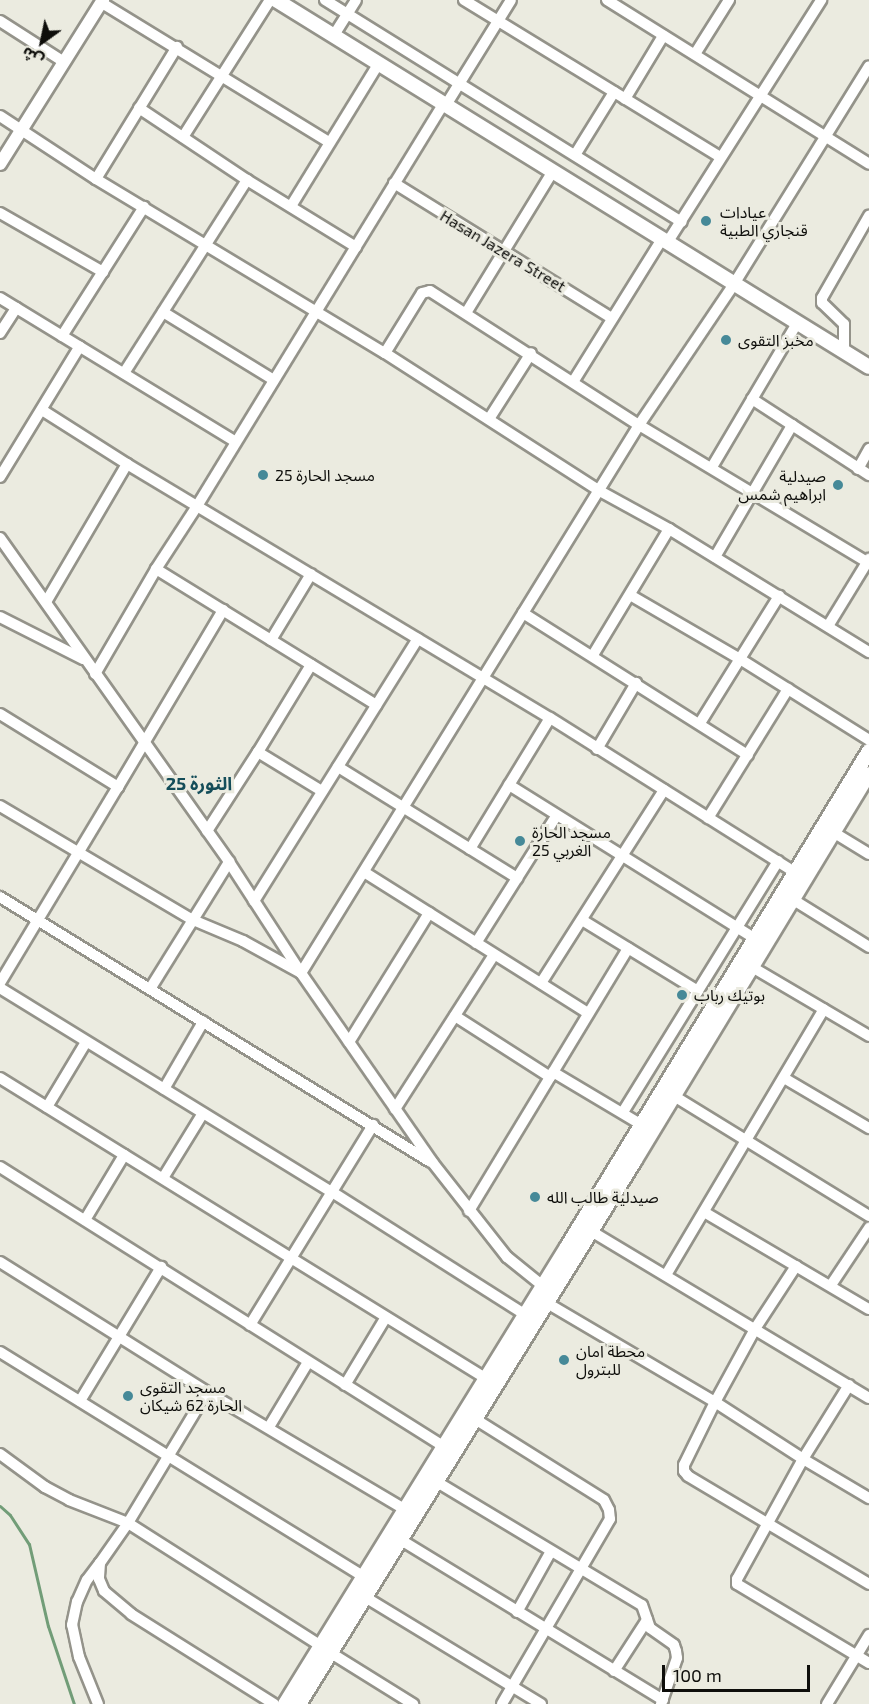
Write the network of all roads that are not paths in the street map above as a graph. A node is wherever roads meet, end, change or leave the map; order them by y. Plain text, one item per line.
1 (270, 0) edge
2 (276, 0) edge
3 (325, 0) edge
4 (356, 0) edge
5 (464, 0) edge
6 (511, 0) edge
7 (729, 0) edge
8 (821, 0) edge
9 (102, 1) edge
10 (609, 1) edge
11 (347, 14) junction
12 (0, 21) edge
13 (498, 21) junction
14 (334, 35) junction
15 (663, 36) junction
16 (177, 47) junction
17 (695, 54) junction
18 (64, 62) junction
19 (379, 63) junction
20 (868, 72) edge
21 (222, 75) junction
22 (460, 83) junction
23 (614, 92) junction
24 (760, 94) junction
25 (625, 99) junction
26 (445, 104) junction
27 (139, 108) junction
28 (0, 116) edge
29 (21, 129) junction
30 (827, 136) junction
31 (183, 137) junction
32 (329, 142) junction
33 (575, 155) junction
34 (720, 157) junction
35 (0, 164) edge
36 (869, 164) edge
37 (553, 171) junction
38 (96, 179) junction
39 (247, 180) junction
40 (394, 183) junction
41 (291, 206) junction
42 (144, 207) junction
43 (0, 213) edge
44 (869, 216) edge
45 (681, 222) junction
46 (665, 241) junction
47 (205, 245) junction
48 (356, 247) junction
49 (504, 250) junction
50 (103, 273) junction
51 (734, 284) junction
52 (0, 298) edge
53 (16, 308) junction
54 (316, 311) junction
55 (163, 312) junction
56 (466, 313) junction
57 (612, 318) junction
58 (797, 323) junction
59 (0, 333) edge
60 (62, 336) junction
61 (80, 346) junction
62 (844, 351) junction
63 (385, 353) junction
64 (531, 353) junction
65 (869, 367) edge
66 (124, 373) junction
67 (274, 380) junction
68 (573, 382) junction
69 (752, 399) junction
70 (42, 410) junction
71 (489, 419) junction
72 (639, 425) junction
73 (792, 425) junction
74 (236, 442) junction
75 (869, 449) edge
76 (127, 464) junction
77 (712, 467) junction
78 (858, 469) junction
79 (869, 475) edge
80 (0, 477) edge
81 (598, 490) junction
82 (753, 492) junction
83 (197, 506) junction
84 (669, 529) junction
85 (0, 538) edge
86 (715, 557) junction
87 (868, 561) edge
88 (156, 569) junction
89 (311, 574) junction
90 (630, 595) junction
91 (779, 597) junction
92 (46, 602) junction
93 (223, 610) junction
94 (523, 613) junction
95 (0, 617) edge
96 (828, 626) junction
97 (271, 639) junction
98 (418, 639) junction
99 (869, 652) edge
100 (593, 655) junction
101 (84, 659) junction
102 (740, 659) junction
103 (311, 665) junction
104 (95, 674) junction
105 (484, 678) junction
106 (636, 684) junction
107 (788, 689) junction
108 (376, 705) junction
109 (0, 714) edge
110 (550, 718) junction
111 (700, 723) junction
112 (869, 740) edge
113 (144, 741) junction
114 (597, 748) junction
115 (869, 751) edge
116 (258, 752) junction
117 (748, 755) junction
118 (338, 767) junction
119 (869, 774) edge
120 (509, 785) junction
121 (118, 787) junction
122 (663, 790) junction
123 (322, 791) junction
124 (0, 806) edge
125 (403, 808) junction
126 (556, 815) junction
127 (708, 818) junction
128 (207, 831) junction
129 (833, 832) junction
130 (470, 849) junction
131 (79, 854) junction
132 (869, 854) edge
133 (622, 856) junction
134 (778, 861) junction
135 (229, 862) junction
136 (364, 872) junction
137 (795, 872) junction
138 (517, 878) junction
139 (0, 897) edge
140 (792, 899) junction
141 (254, 901) junction
142 (429, 913) junction
143 (193, 920) junction
144 (582, 920) junction
145 (38, 921) junction
146 (736, 928) junction
147 (755, 939) junction
148 (476, 943) junction
149 (869, 946) edge
150 (628, 948) junction
151 (494, 955) junction
152 (752, 967) junction
153 (301, 973) junction
154 (0, 983) edge
155 (542, 983) junction
156 (0, 988) edge
157 (150, 989) junction
158 (698, 991) junction
159 (824, 1009) junction
160 (588, 1013) junction
161 (455, 1016) junction
162 (203, 1022) junction
163 (869, 1036) edge
164 (86, 1042) junction
165 (349, 1042) junction
166 (552, 1075) junction
167 (0, 1078) edge
168 (784, 1078) junction
169 (164, 1089) junction
170 (674, 1096) junction
171 (47, 1107) junction
172 (395, 1109) junction
173 (623, 1112) junction
174 (203, 1113) junction
175 (373, 1125) junction
176 (642, 1125) junction
177 (869, 1128) edge
178 (746, 1140) junction
179 (124, 1155) junction
180 (433, 1163) junction
181 (0, 1167) edge
182 (163, 1178) junction
183 (332, 1192) junction
184 (469, 1211) junction
185 (704, 1212) junction
186 (869, 1216) edge
187 (85, 1220) junction
188 (869, 1228) edge
189 (591, 1231) junction
190 (291, 1258) junction
191 (0, 1262) edge
192 (796, 1266) junction
193 (161, 1267) junction
194 (666, 1275) junction
195 (831, 1285) junction
196 (543, 1286) junction
197 (547, 1303) junction
198 (869, 1309) edge
199 (526, 1315) junction
200 (386, 1317) junction
201 (250, 1325) junction
202 (755, 1329) junction
203 (119, 1335) junction
204 (0, 1352) edge
205 (308, 1362) junction
206 (485, 1378) junction
207 (345, 1385) junction
208 (849, 1385) junction
209 (207, 1392) junction
210 (869, 1398) edge
211 (80, 1401) junction
212 (715, 1402) junction
213 (475, 1419) junction
214 (269, 1427) junction
215 (443, 1446) junction
216 (0, 1454) edge
217 (168, 1458) junction
218 (803, 1459) junction
219 (437, 1482) junction
220 (869, 1498) edge
221 (404, 1509) junction
222 (768, 1522) junction
223 (128, 1523) junction
224 (401, 1540) junction
225 (550, 1552) junction
226 (100, 1563) junction
227 (581, 1570) junction
228 (363, 1576) junction
229 (869, 1584) edge
230 (365, 1597) junction
231 (517, 1612) junction
232 (647, 1620) junction
233 (546, 1629) junction
234 (869, 1635) edge
235 (326, 1649) junction
236 (857, 1655) junction
237 (869, 1663) edge
238 (614, 1671) junction
239 (512, 1687) junction
240 (662, 1702) edge
241 (98, 1704) edge
242 (274, 1704) edge
243 (285, 1704) edge
244 (298, 1704) edge
245 (413, 1704) edge
246 (502, 1704) edge
247 (541, 1704) edge
248 (827, 1704) edge

1 - 21 street
2 - 14 main road
3 - 11 street
4 - 11 street
5 - 13 street
6 - 13 street
7 - 17 street
8 - 24 street
9 - 16 street
9 - 18 street
10 - 15 street
11 - 14 street
11 - 22 street
12 - 18 street
13 - 22 street
13 - 23 street
14 - 19 main road
15 - 17 street
15 - 25 street
16 - 21 street
16 - 27 street
17 - 24 street
18 - 29 street
19 - 26 main road
19 - 32 street
20 - 30 street
21 - 31 street
21 - 32 street
22 - 26 street
22 - 33 street
23 - 25 street
23 - 33 street
24 - 30 street
24 - 34 street
25 - 34 street
26 - 37 main road
26 - 40 street
27 - 31 street
27 - 38 street
28 - 29 street
29 - 35 street
29 - 38 street
30 - 36 street
30 - 51 street
31 - 39 street
32 - 41 street
33 - 45 street
34 - 45 street
37 - 46 main road
37 - 49 street
38 - 42 street
39 - 41 street
39 - 47 street
40 - 48 street
40 - 49 street, Hasan Jazera Street
41 - 48 street
42 - 47 street
42 - 50 street
43 - 50 street
44 - 62 street
45 - 46 street
46 - 51 main road
46 - 57 street
47 - 54 street
47 - 55 street
48 - 54 street
49 - 56 street
49 - 57 street, Hasan Jazera Street
50 - 60 street
51 - 58 main road
51 - 72 street
52 - 53 street
53 - 59 street
53 - 60 street
54 - 63 street
54 - 67 street
55 - 66 street
55 - 67 street
56 - 63 street
56 - 64 street
57 - 68 street
58 - 62 main road
58 - 69 street
60 - 61 street
61 - 66 street
61 - 70 street
62 - 65 main road
63 - 71 street
64 - 68 street
64 - 71 street
66 - 74 street
67 - 74 street
68 - 72 street
69 - 73 street
69 - 77 street
70 - 76 street
70 - 80 street
71 - 81 street
72 - 77 street
72 - 81 street
73 - 78 street
73 - 82 street
74 - 83 street
75 - 78 street
76 - 83 street
76 - 92 street
77 - 82 street
78 - 79 street
81 - 84 street
81 - 94 street
82 - 86 street
82 - 87 street
83 - 88 street
83 - 89 street
84 - 86 street
84 - 90 street
85 - 92 street
86 - 91 street
87 - 96 street
88 - 93 street
88 - 104 street
89 - 97 street
89 - 98 street
90 - 100 street
90 - 102 street
91 - 96 street
91 - 102 street
92 - 101 street
93 - 97 street
93 - 113 street
94 - 100 street
94 - 105 street
95 - 101 street
96 - 99 street
97 - 103 street
98 - 105 street
98 - 108 street
100 - 106 street
101 - 104 street
102 - 107 street
102 - 111 street
103 - 108 street
103 - 116 street
104 - 113 street
105 - 110 street
105 - 125 street
106 - 111 street
106 - 114 street
107 - 112 street
107 - 117 street
108 - 118 street
109 - 121 street
110 - 114 street
110 - 120 street
111 - 117 street
113 - 121 street
113 - 128 street
114 - 122 street
115 - 137 main road
116 - 123 street
116 - 128 street
117 - 127 street
118 - 123 street
118 - 125 street
119 - 129 main road
120 - 126 street
120 - 130 street
121 - 131 street
122 - 127 street
122 - 133 street
123 - 141 street
124 - 131 street
125 - 130 street
125 - 136 street
126 - 133 street
126 - 138 street
127 - 134 street
128 - 135 street
129 - 132 street
129 - 140 main road
130 - 138 street
131 - 143 street
131 - 145 street
133 - 144 street
133 - 146 street
134 - 137 street
134 - 146 street
135 - 141 street
135 - 143 street
136 - 142 street
136 - 153 street
137 - 147 main road
138 - 148 street
139 - 145 street
140 - 149 street
140 - 152 main road
141 - 153 street
142 - 148 street
142 - 165 street
143 - 153 street
143 - 157 street
144 - 150 street
144 - 155 street
145 - 154 street
145 - 157 street
146 - 147 street
146 - 158 street
147 - 176 main road
148 - 151 street
150 - 158 street
150 - 160 street
151 - 155 street
151 - 161 street
152 - 159 street
152 - 170 main road
153 - 165 street
155 - 160 street
156 - 164 street
157 - 162 street
158 - 173 street
159 - 163 street
159 - 168 street
160 - 166 street
161 - 166 street
161 - 172 street
162 - 169 street
162 - 175 street
164 - 169 street
164 - 171 street
165 - 172 street
166 - 173 street
166 - 184 street
167 - 171 street
168 - 177 street
168 - 178 street
169 - 174 street
170 - 178 street
170 - 189 main road
171 - 179 street
172 - 180 street
173 - 176 street
174 - 182 street
174 - 183 street
175 - 180 street
175 - 183 street
176 - 196 main road
178 - 185 street
178 - 186 street
179 - 182 street
179 - 187 street
180 - 184 street
181 - 187 street
182 - 190 street
183 - 190 street
183 - 199 street
184 - 196 street
185 - 192 street
185 - 194 street
187 - 193 street
188 - 195 street
189 - 194 street
189 - 197 main road
190 - 200 street
190 - 201 street
191 - 203 street
192 - 195 street
192 - 202 street
193 - 201 street
193 - 203 street
194 - 202 street
195 - 198 street
196 - 199 main road
197 - 212 street
197 - 213 main road
199 - 206 main road
200 - 206 street
200 - 207 street
201 - 205 street
202 - 208 street
202 - 212 street
203 - 209 street
203 - 211 street
204 - 211 street
205 - 207 street
205 - 214 street
206 - 215 main road
207 - 215 street
208 - 210 street
208 - 218 street
209 - 214 street
209 - 217 street
211 - 217 street
212 - 218 street
212 - 222 street
213 - 219 main road
213 - 227 street
214 - 221 street
215 - 221 main road
216 - 223 street
217 - 223 street
217 - 228 street
218 - 220 street
218 - 222 street
219 - 224 main road
219 - 225 street
221 - 228 main road
222 - 229 street
222 - 236 street
223 - 226 street
223 - 235 street
224 - 230 main road
224 - 231 street
225 - 227 street
225 - 231 street
226 - 241 street
226 - 242 street
227 - 232 street
227 - 233 street
228 - 235 main road
230 - 235 main road
230 - 239 street
231 - 233 street
232 - 238 street
232 - 240 street
233 - 238 street
233 - 239 street
234 - 236 street
235 - 243 main road
235 - 244 main road
235 - 245 street
236 - 237 street
236 - 248 street
238 - 240 street
239 - 246 street
239 - 247 street

